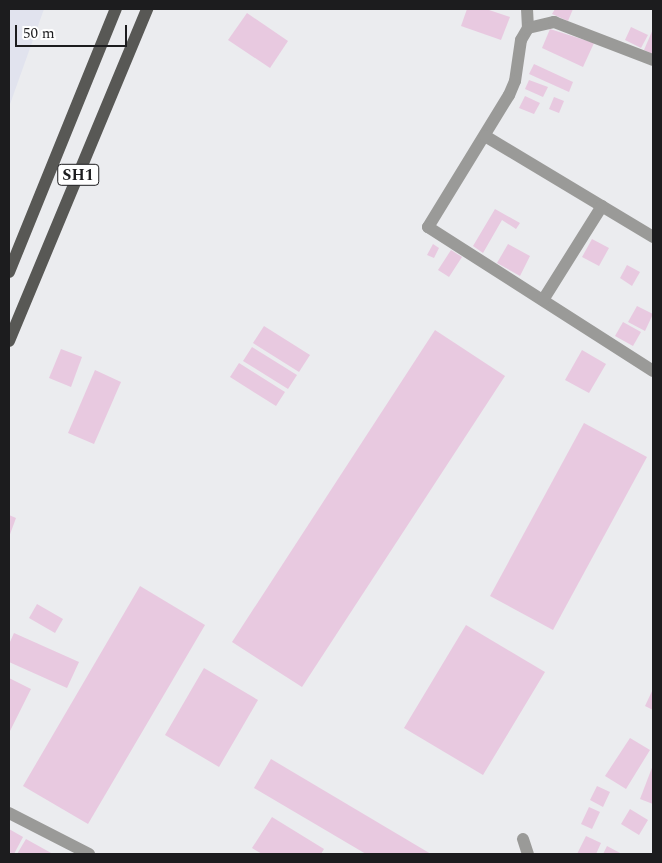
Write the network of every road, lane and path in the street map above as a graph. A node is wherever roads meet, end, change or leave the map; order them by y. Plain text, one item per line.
1 (116, 9) edge
2 (148, 9) edge
3 (527, 9) edge
4 (528, 28) junction
5 (653, 60) edge
6 (485, 136) junction
7 (602, 206) junction
8 (653, 237) edge
9 (9, 272) edge
10 (543, 300) junction
11 (9, 340) edge
12 (653, 371) edge
13 (9, 813) edge
14 (523, 839) dead end
15 (89, 854) edge
16 (528, 854) edge

1 - 9 main road, SH1
2 - 11 main road, SH1
3 - 4 street
4 - 5 street
4 - 6 street
6 - 7 street
6 - 10 street
7 - 8 street
7 - 10 street
10 - 12 street
13 - 15 street
14 - 16 street

